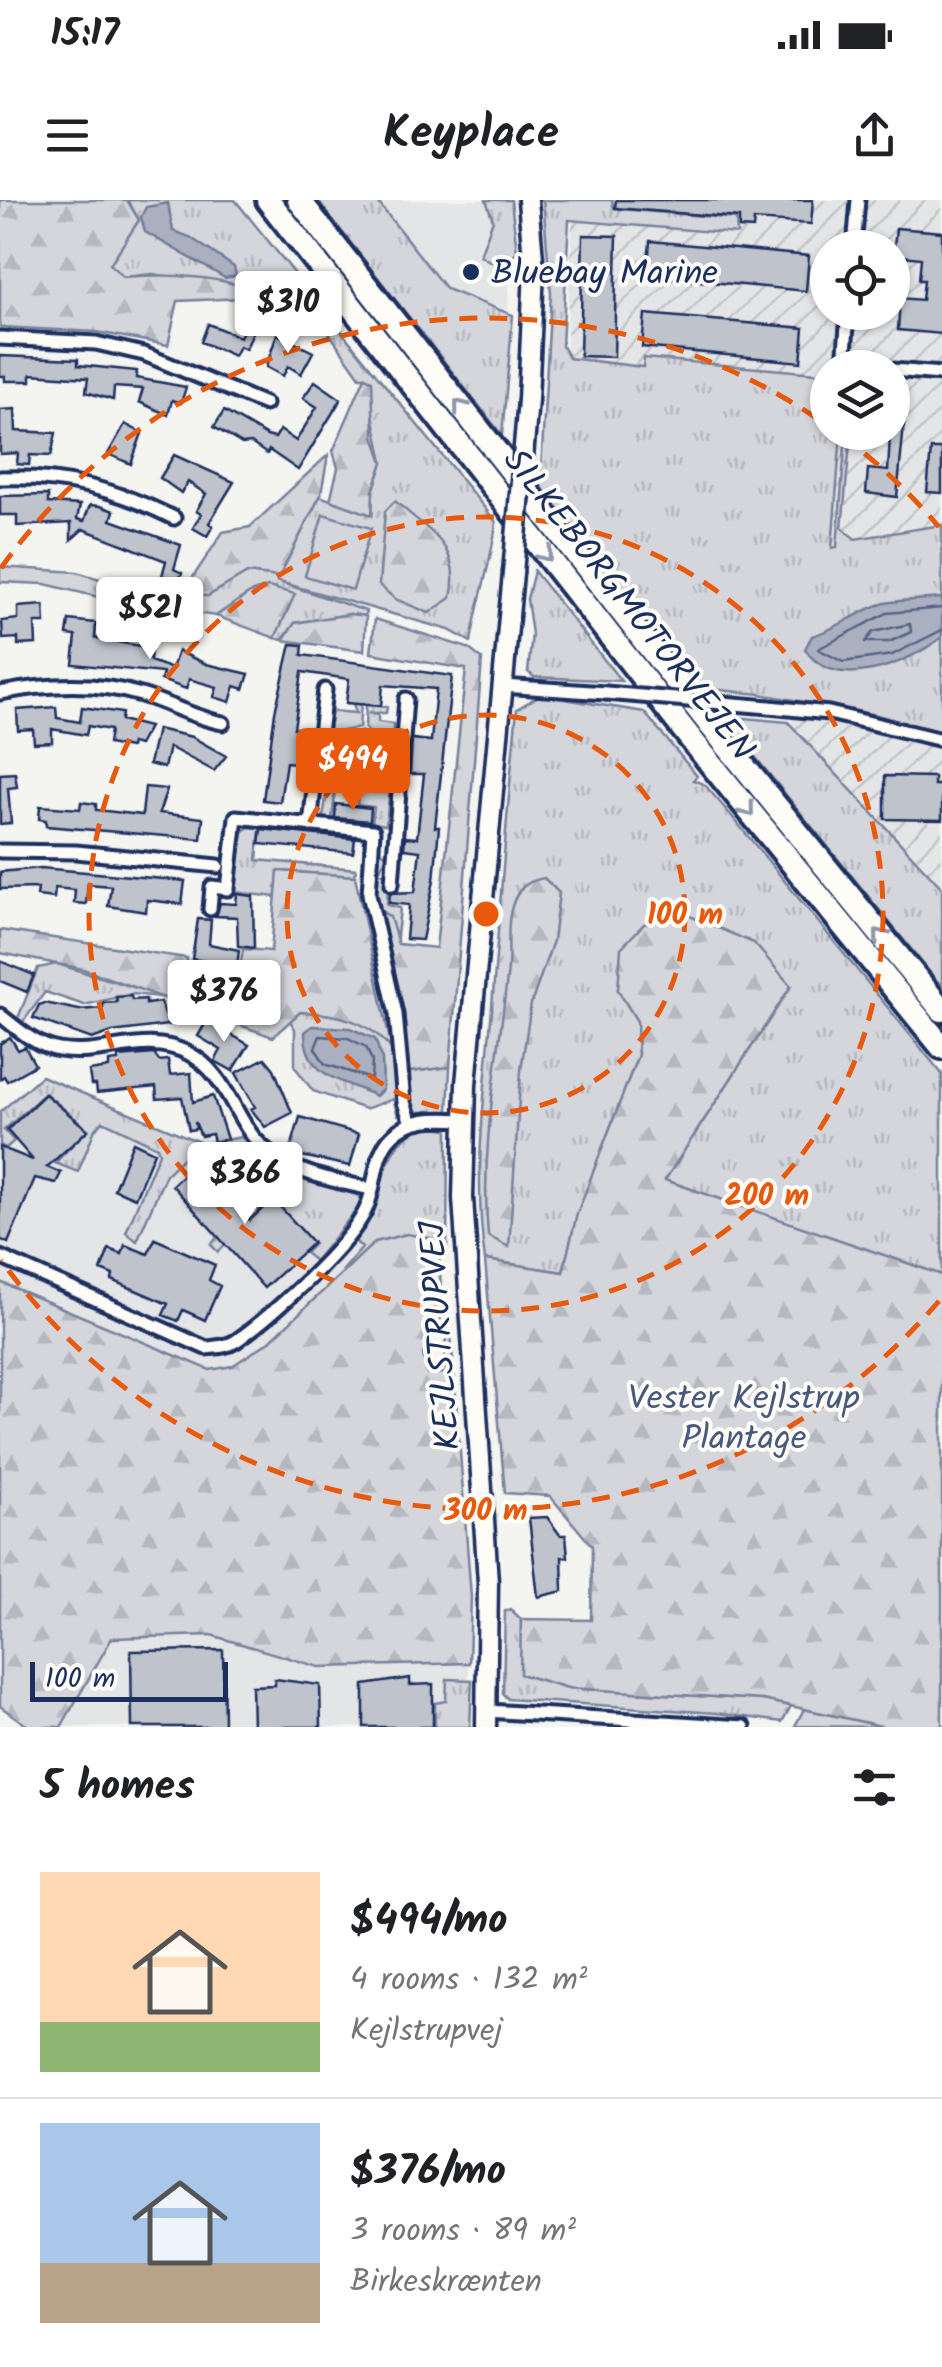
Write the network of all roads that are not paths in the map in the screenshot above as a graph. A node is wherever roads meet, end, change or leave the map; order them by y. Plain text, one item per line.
1 (265, 200) edge
2 (299, 200) edge
3 (528, 200) edge
4 (858, 200) edge
5 (856, 230) edge
6 (0, 338) edge
7 (910, 371) edge
8 (942, 374) edge
9 (265, 404) dead end
10 (0, 478) edge
11 (174, 518) dead end
12 (502, 686) junction
13 (324, 690) dead end
14 (0, 693) edge
15 (406, 699) dead end
16 (223, 724) dead end
17 (942, 740) edge
18 (310, 825) junction
19 (395, 839) junction
20 (372, 840) junction
21 (0, 852) edge
22 (218, 866) dead end
23 (392, 884) dead end
24 (210, 910) dead end
25 (942, 1010) edge
26 (0, 1015) edge
27 (942, 1046) edge
28 (465, 1120) junction
29 (411, 1123) junction
30 (372, 1189) junction
31 (0, 1257) edge
32 (487, 1719) edge
33 (744, 1727) edge

1 -> 27 highway, SILKEBORGMOTORVEJEN
25 -> 2 highway, SILKEBORGMOTORVEJEN
3 - 12 street, KEJLSTRUPVEJ, bridge
4 - 5 street
6 - 9 street
7 - 8 street
10 - 11 street
12 - 17 street, bridge
12 - 28 street, KEJLSTRUPVEJ
13 - 18 street
14 - 16 street
15 - 19 street
18 - 20 street
18 - 24 street
19 - 20 street
19 - 23 street
20 - 29 street
21 - 22 street
26 - 30 street
28 - 29 street
28 - 32 street, KEJLSTRUPVEJ
29 - 30 street, KEJLSTRUPVEJ
30 - 31 street, KEJLSTRUPVEJ
32 - 33 street

